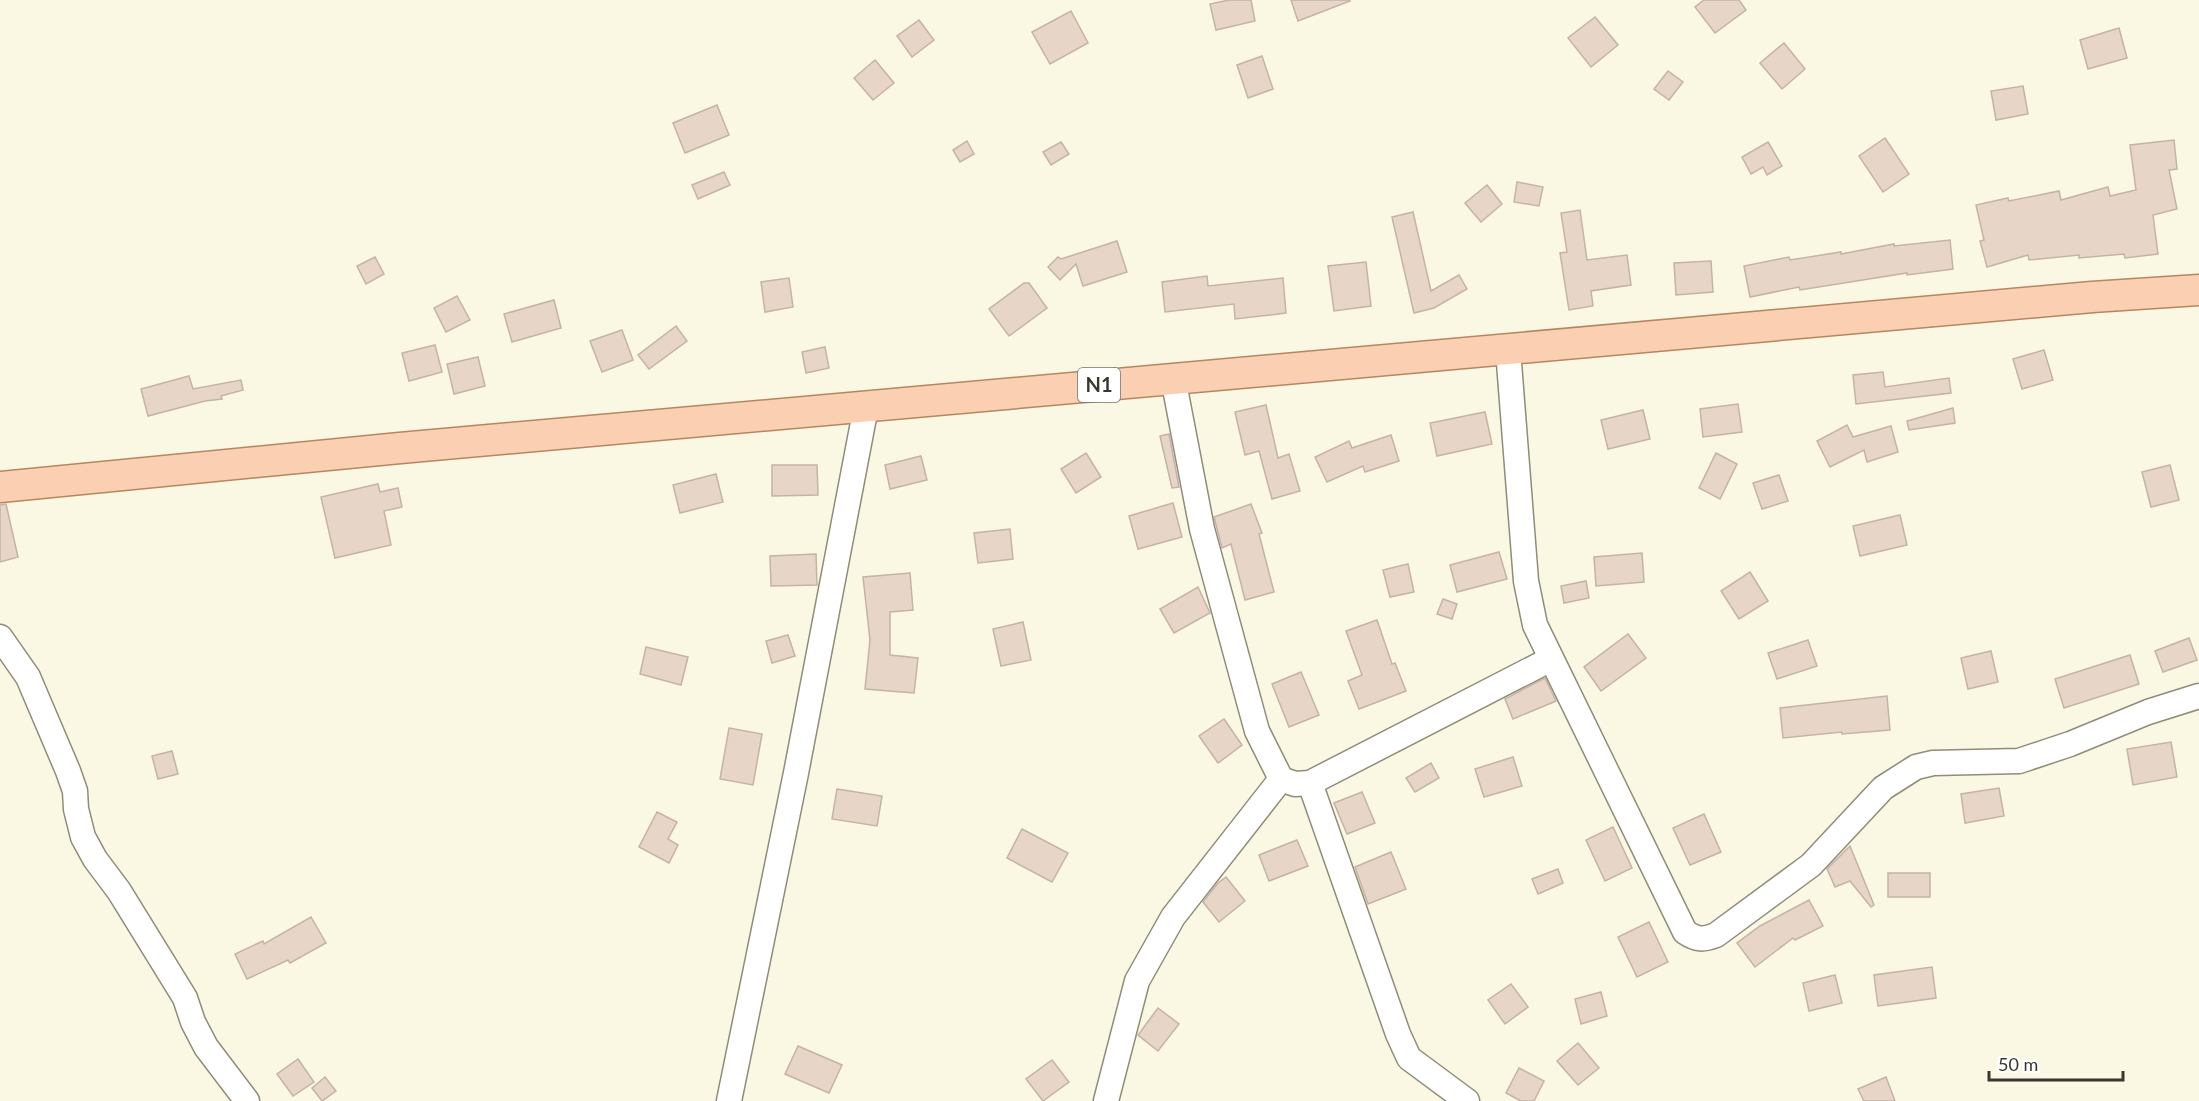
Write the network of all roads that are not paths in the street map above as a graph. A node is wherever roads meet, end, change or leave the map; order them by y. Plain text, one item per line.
1 (2199, 290) edge
2 (1508, 350) junction
3 (1173, 378) junction
4 (866, 407) junction
5 (0, 487) edge
6 (0, 637) edge
7 (1551, 659) junction
8 (2199, 696) edge
9 (1281, 779) junction
10 (1310, 783) junction
11 (247, 1101) edge
12 (729, 1101) edge
13 (1106, 1101) edge
14 (1467, 1101) edge

1 - 2 main road, N1
2 - 3 main road, N1
2 - 7 street
3 - 4 main road, N1
3 - 9 street
4 - 5 main road, N1
4 - 12 street
6 - 11 street
7 - 8 street
7 - 10 street
9 - 10 street
9 - 13 street
10 - 14 street

